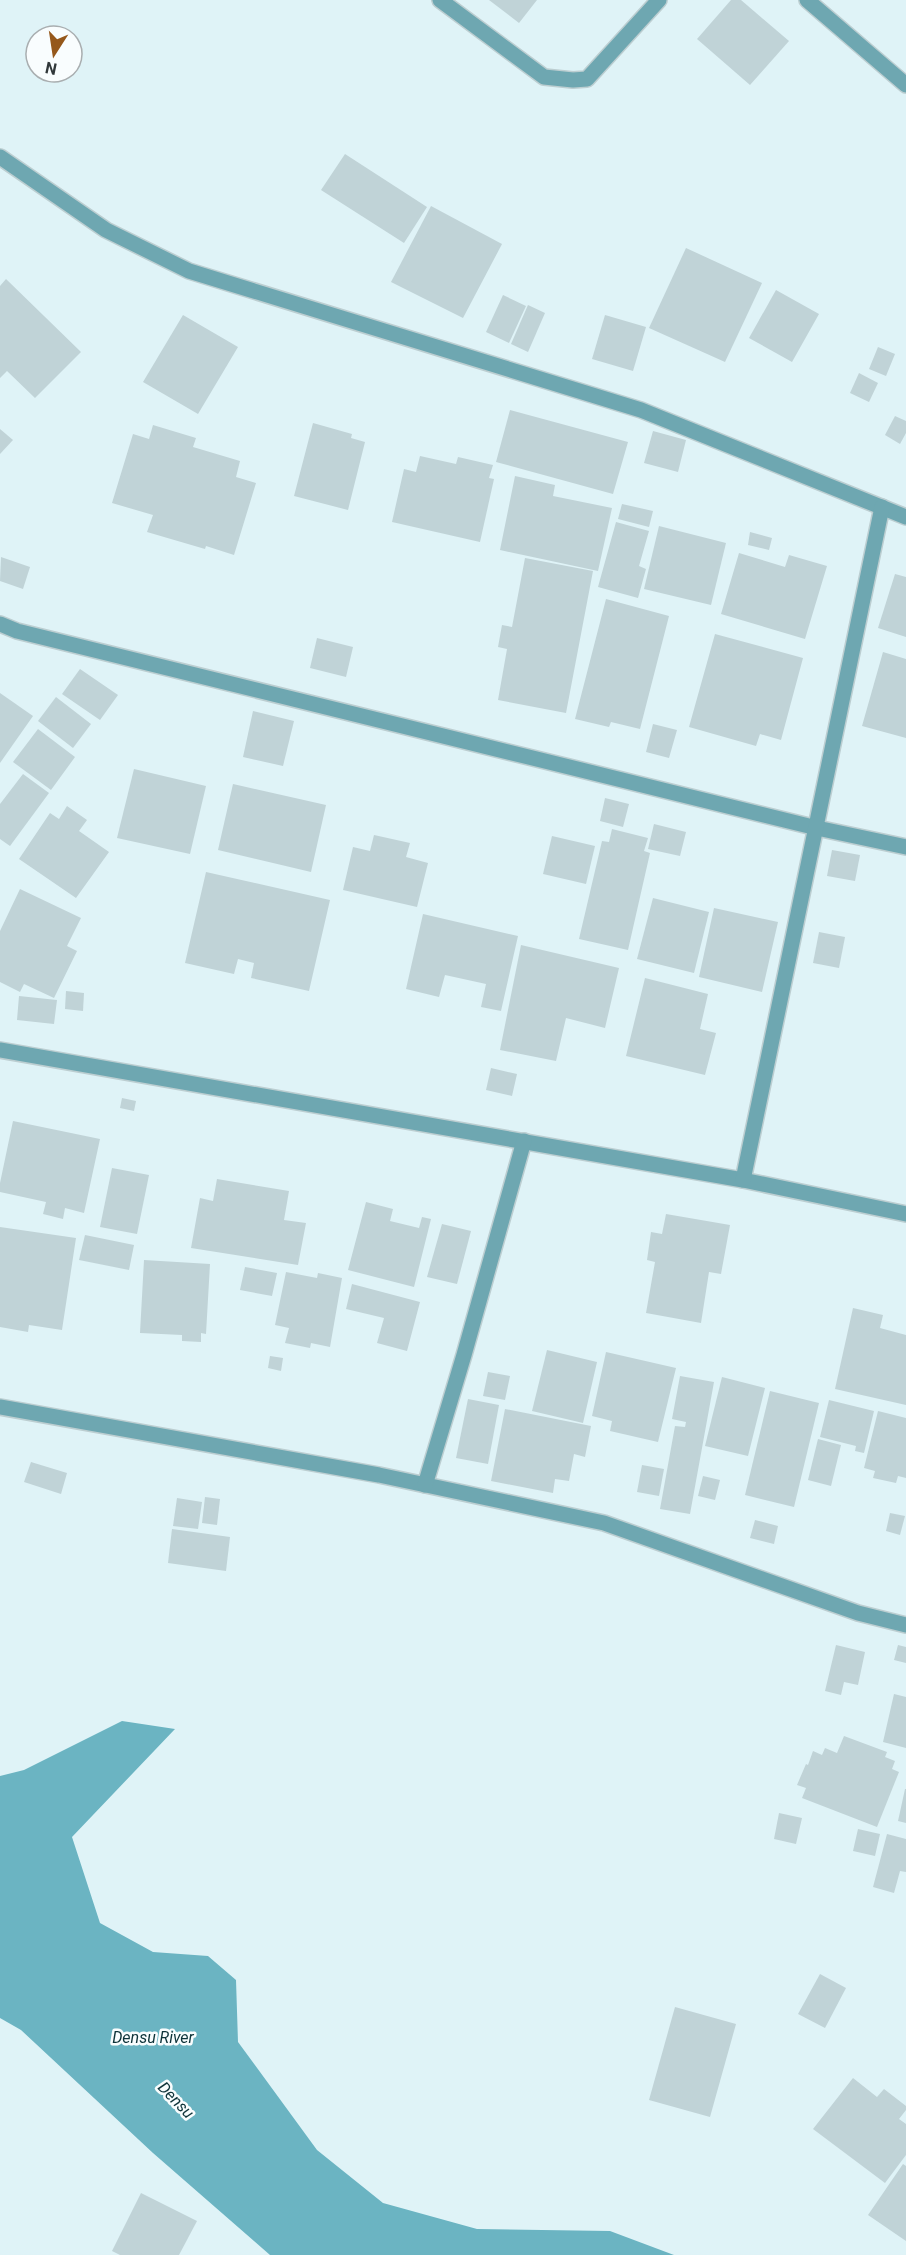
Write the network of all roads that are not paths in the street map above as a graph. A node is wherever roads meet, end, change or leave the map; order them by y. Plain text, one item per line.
1 (440, 0) edge
2 (659, 0) edge
3 (807, 0) edge
4 (906, 85) edge
5 (0, 157) edge
6 (882, 507) junction
7 (906, 517) edge
8 (0, 624) edge
9 (817, 828) junction
10 (906, 847) edge
11 (0, 1050) edge
12 (524, 1141) junction
13 (743, 1180) junction
14 (906, 1214) edge
15 (0, 1407) edge
16 (425, 1485) junction
17 (906, 1625) edge

1 - 2 street
3 - 4 street
5 - 6 street
6 - 7 street
6 - 9 street
8 - 9 street
9 - 10 street
9 - 13 street
11 - 12 street
12 - 13 street
12 - 16 street
13 - 14 street
15 - 16 street
16 - 17 street

